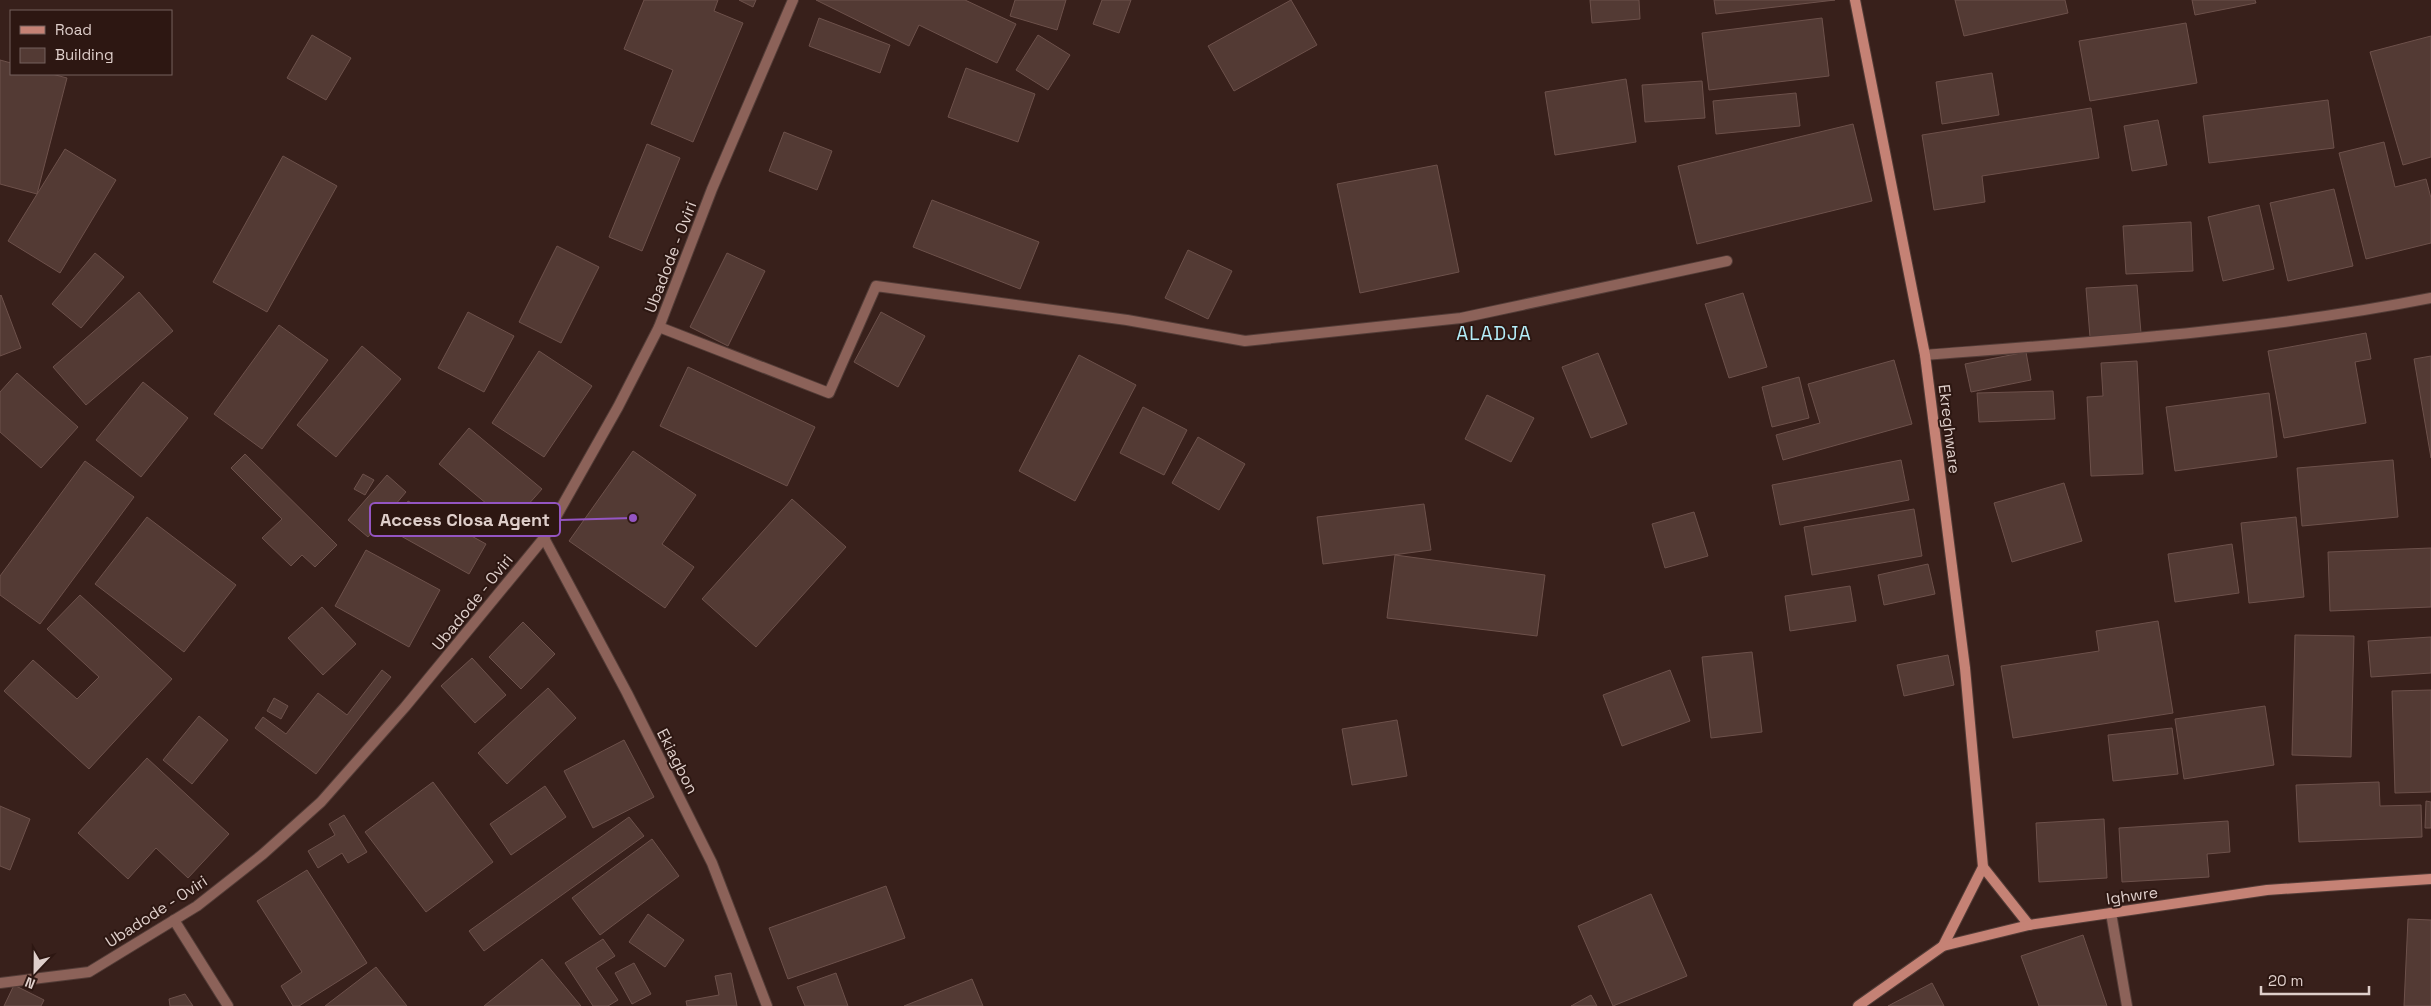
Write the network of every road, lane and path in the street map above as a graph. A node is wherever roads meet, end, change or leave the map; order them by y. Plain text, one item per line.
1 (793, 0) edge
2 (1855, 0) edge
3 (1727, 261) dead end
4 (2431, 298) edge
5 (659, 327) junction
6 (1925, 355) junction
7 (544, 538) junction
8 (1983, 867) junction
9 (2431, 879) edge
10 (2111, 913) junction
11 (174, 920) junction
12 (2029, 925) junction
13 (1942, 946) junction
14 (0, 983) edge
15 (228, 1006) edge
16 (767, 1006) edge
17 (1858, 1006) edge
18 (2127, 1006) edge

1 - 5 street, Ubadode - Oviri
2 - 6 street, Ekreghware
3 - 5 street
4 - 6 street
5 - 7 street, Ubadode - Oviri
6 - 8 street, Ekreghware
7 - 11 street, Ubadode - Oviri
7 - 16 street, Ekiagbon
8 - 12 street
8 - 13 street
9 - 10 street, Ighwre
10 - 12 street, Ighwre
10 - 18 street
11 - 14 street, Ubadode - Oviri
11 - 15 street
12 - 13 street, Ighwre
13 - 17 street, Ighwre

